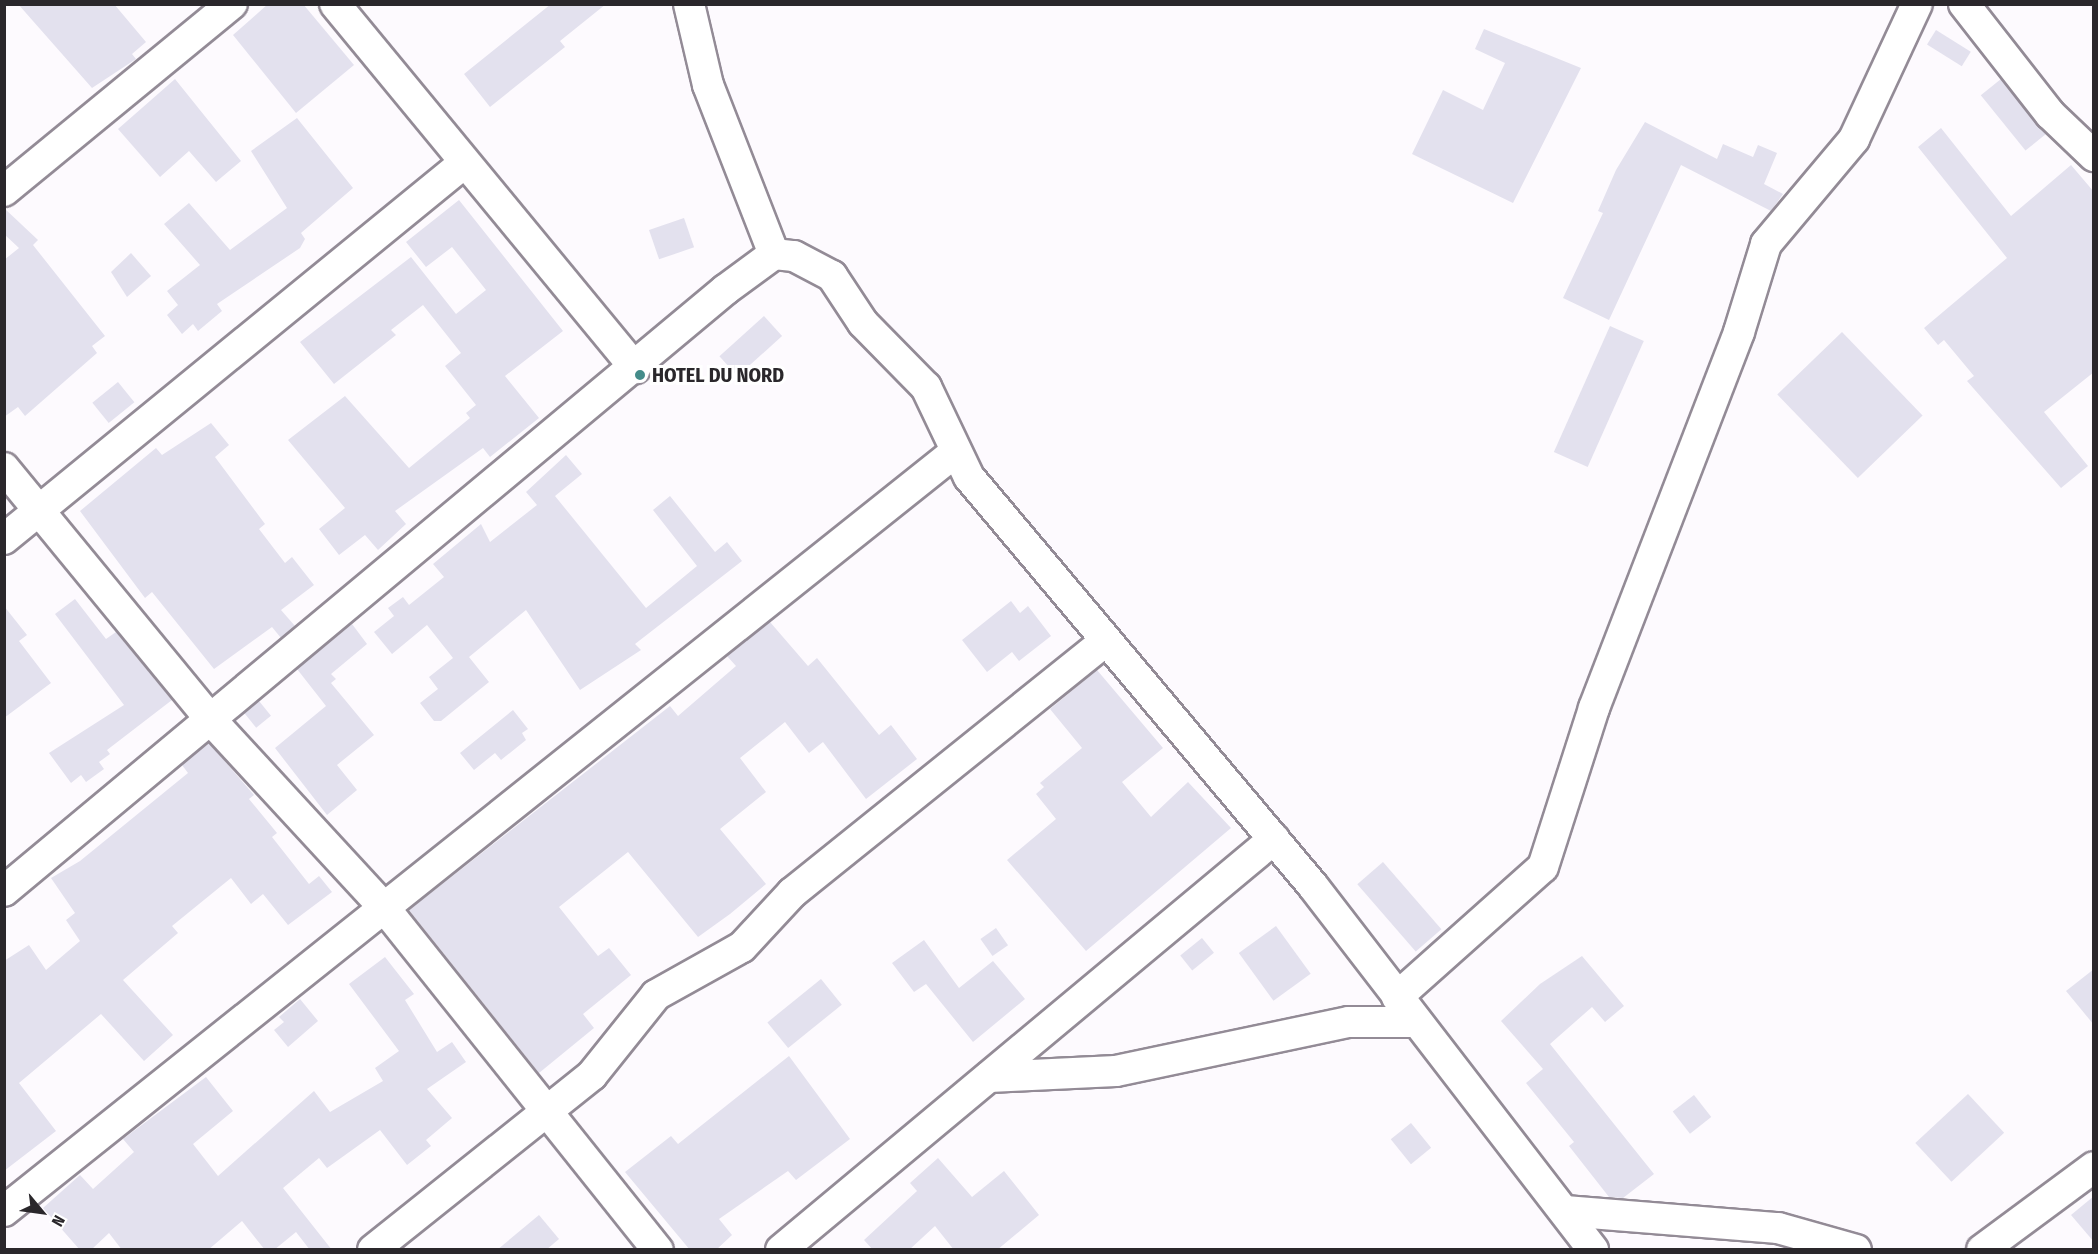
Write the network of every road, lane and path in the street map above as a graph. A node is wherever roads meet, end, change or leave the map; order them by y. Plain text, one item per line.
1 (232, 4) edge
2 (335, 4) edge
3 (689, 4) edge
4 (1917, 4) edge
5 (1964, 4) edge
6 (2094, 156) edge
7 (464, 164) junction
8 (4, 191) edge
9 (774, 254) junction
10 (635, 368) junction
11 (954, 453) junction
12 (4, 468) edge
13 (38, 511) junction
14 (4, 539) edge
15 (1105, 641) junction
16 (211, 720) junction
17 (1274, 839) junction
18 (4, 891) edge
19 (387, 911) junction
20 (1397, 997) junction
21 (1416, 1022) junction
22 (989, 1077) junction
23 (548, 1112) junction
24 (2094, 1167) edge
25 (1565, 1211) junction
26 (4, 1212) edge
27 (373, 1250) edge
28 (658, 1250) edge
29 (781, 1250) edge
30 (1593, 1250) edge
31 (1856, 1250) edge
32 (1982, 1250) edge

1 - 8 street
2 - 7 street
3 - 9 street
4 - 20 street
5 - 6 street
7 - 10 street
7 - 13 street
9 - 10 street
9 - 11 street
10 - 16 street
11 - 15 street
11 - 19 street
12 - 13 street
13 - 14 street
13 - 16 street
15 - 17 street
15 - 23 street
16 - 18 street
16 - 19 street
17 - 20 street
17 - 22 street
19 - 23 street
19 - 26 street
20 - 21 street
21 - 22 street
21 - 25 street
22 - 29 street
23 - 27 street
23 - 28 street
24 - 32 street
25 - 30 street
25 - 31 street

